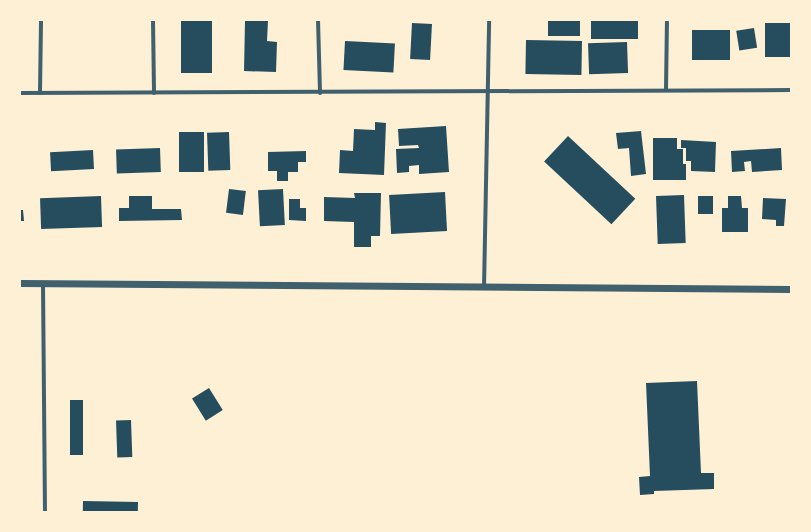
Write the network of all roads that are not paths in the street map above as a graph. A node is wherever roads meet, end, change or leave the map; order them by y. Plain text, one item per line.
1 (42, 20) edge
2 (153, 20) edge
3 (318, 20) edge
4 (489, 20) edge
5 (667, 20) edge
6 (666, 90) junction
7 (791, 90) edge
8 (20, 93) edge
9 (40, 93) junction
10 (154, 93) junction
11 (320, 93) junction
12 (488, 93) junction
13 (20, 284) edge
14 (43, 284) junction
15 (484, 289) junction
16 (791, 289) edge
17 (45, 512) edge

1 - 9 street
2 - 10 street
3 - 11 street
4 - 12 street
5 - 6 street
6 - 7 street
6 - 12 street
8 - 9 street
9 - 10 street
10 - 11 street
11 - 12 street
12 - 15 street
13 - 14 street
14 - 15 street
14 - 17 street
15 - 16 street

